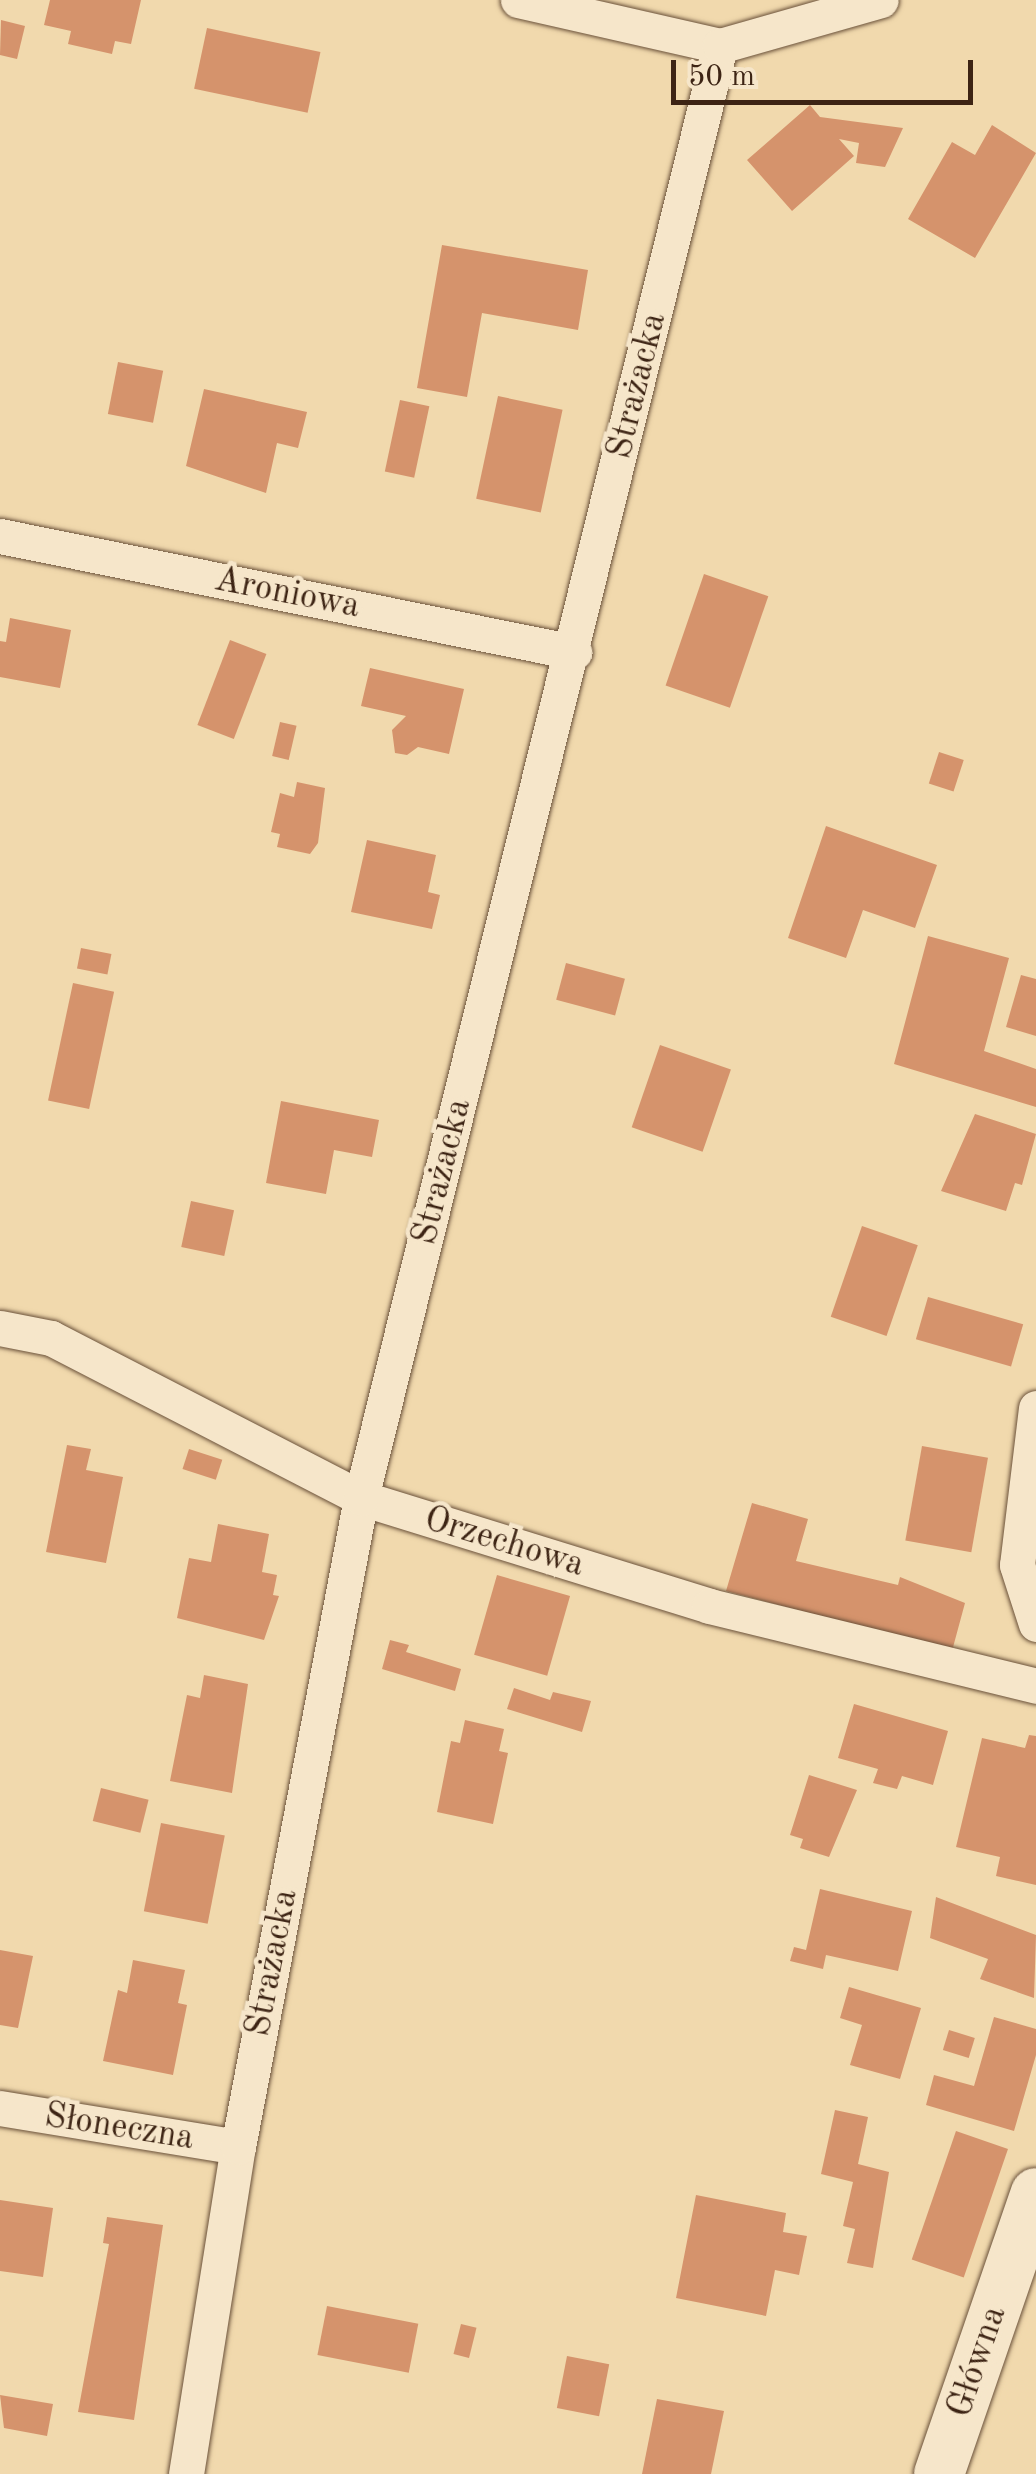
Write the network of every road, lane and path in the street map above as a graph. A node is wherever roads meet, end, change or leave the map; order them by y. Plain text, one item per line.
1 (518, 0) edge
2 (881, 0) edge
3 (720, 46) junction
4 (0, 536) edge
5 (574, 652) junction
6 (0, 1328) edge
7 (1036, 1408) edge
8 (360, 1498) junction
9 (1036, 1624) edge
10 (1036, 1686) edge
11 (0, 2108) edge
12 (238, 2147) junction
13 (1036, 2193) edge
14 (186, 2474) edge
15 (939, 2474) edge

1 - 3 street
2 - 3 street
3 - 5 street, Strażacka
4 - 5 street, Aroniowa
5 - 8 street, Strażacka
6 - 8 street, Orzechowa
7 - 9 street
8 - 10 street, Orzechowa
8 - 12 street, Strażacka
11 - 12 street, Słoneczna
12 - 14 street, Strażacka
13 - 15 street, Główna

